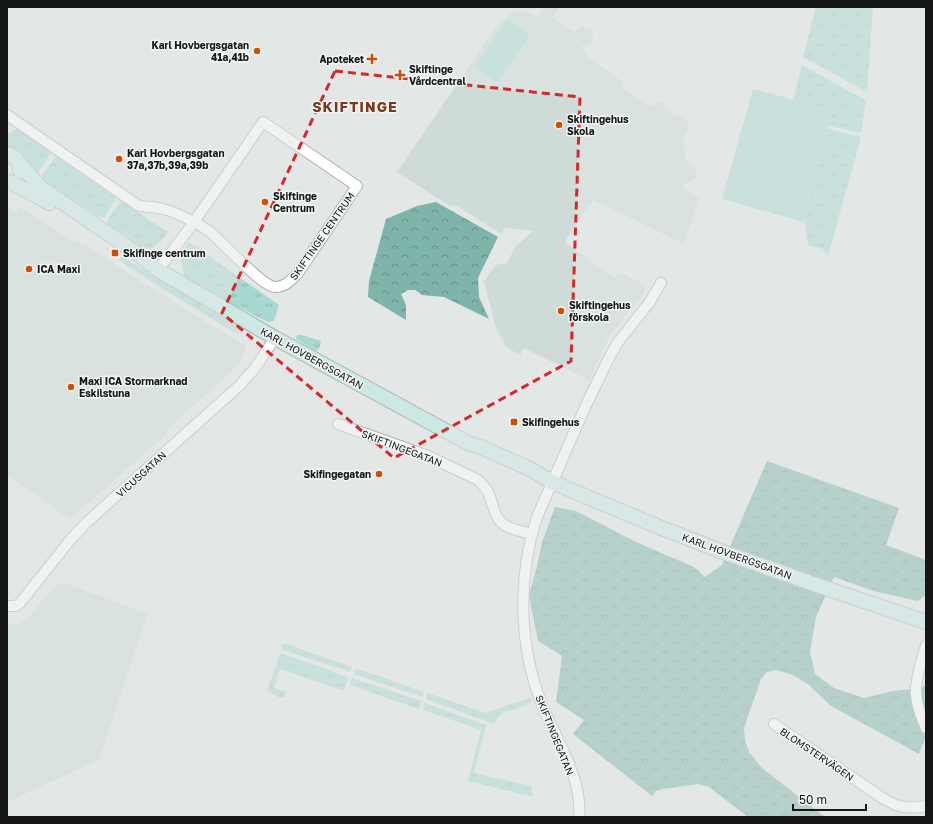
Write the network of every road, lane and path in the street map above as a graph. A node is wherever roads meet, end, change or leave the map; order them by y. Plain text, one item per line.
1 (7, 115) edge
2 (7, 154) edge
3 (19, 163) junction
4 (8, 182) edge
5 (194, 222) junction
6 (158, 270) junction
7 (661, 283) dead end
8 (275, 338) junction
9 (338, 424) dead end
10 (552, 482) junction
11 (532, 534) junction
12 (7, 606) edge
13 (926, 622) edge
14 (926, 646) edge
15 (774, 724) dead end
16 (926, 728) edge
17 (926, 806) edge
18 (578, 817) edge

1 - 5 street
2 - 3 street, KARL HOVBERGSGATAN
3 - 4 street
3 - 6 street, KARL HOVBERGSGATAN
4 - 6 street, KARL HOVBERGSGATAN
5 - 5 street, SKIFTINGE CENTRUM
5 - 6 street
6 - 8 street, KARL HOVBERGSGATAN
7 - 10 street
8 - 10 street, KARL HOVBERGSGATAN
8 - 12 street, VICUSGATAN
9 - 11 street, SKIFTINGEGATAN
10 - 11 street, SKIFTINGEGATAN
10 - 13 street, KARL HOVBERGSGATAN
11 - 18 street, SKIFTINGEGATAN
14 - 16 street
15 - 17 street, BLOMSTERVÄGEN

